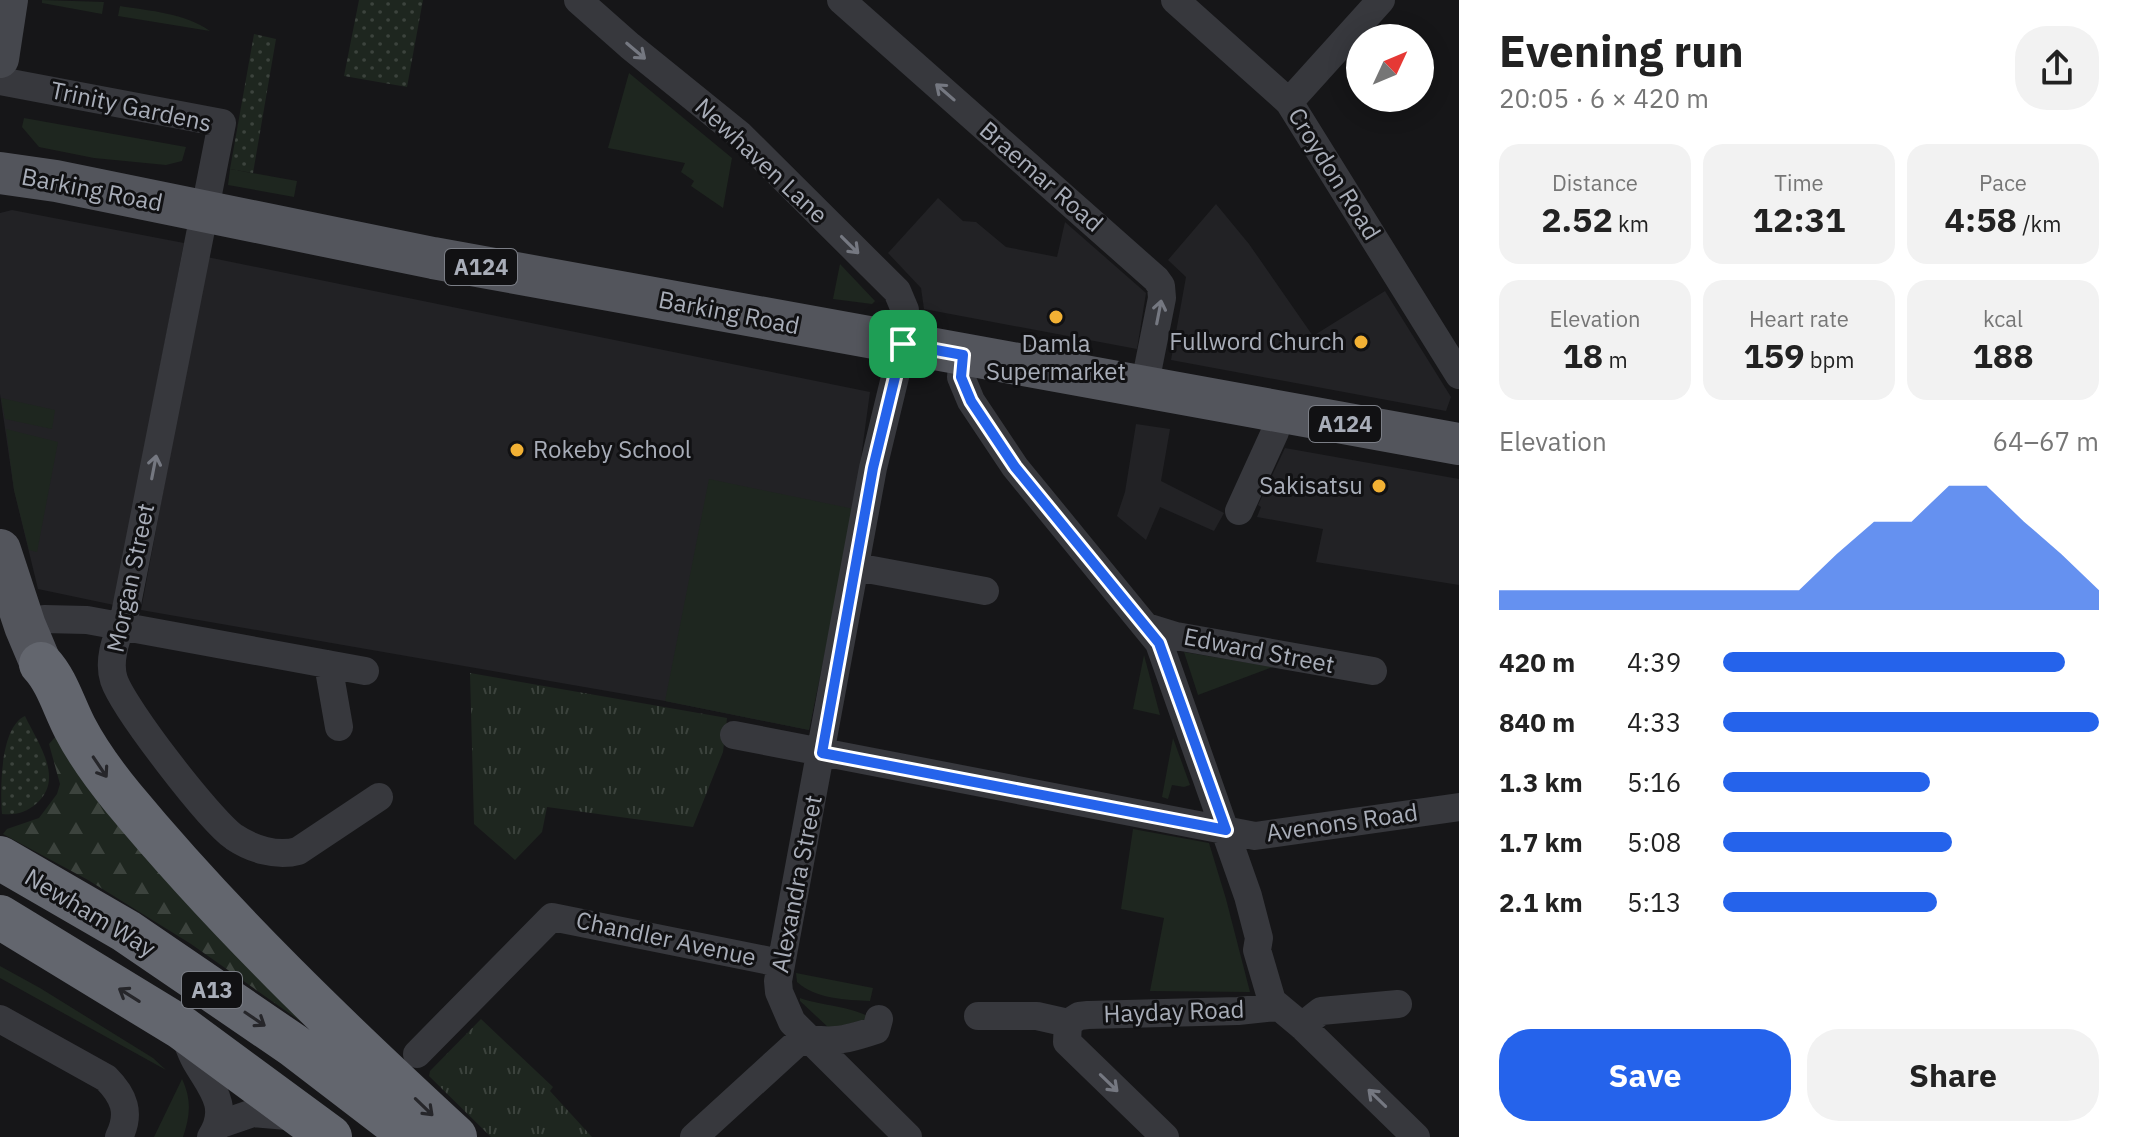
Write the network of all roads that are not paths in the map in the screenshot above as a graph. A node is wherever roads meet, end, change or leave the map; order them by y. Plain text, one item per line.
1 (9, 0) edge
2 (578, 0) edge
3 (841, 0) edge
4 (1175, 0) edge
5 (1381, 0) edge
6 (0, 59) edge
7 (0, 81) edge
8 (1289, 102) junction
9 (0, 173) edge
10 (203, 213) junction
11 (903, 344) junction
12 (963, 355) junction
13 (1459, 375) edge
14 (1144, 388) junction
15 (1279, 411) junction
16 (1459, 444) edge
17 (1239, 511) dead end
18 (0, 550) edge
19 (856, 567) junction
20 (985, 591) dead end
21 (121, 626) junction
22 (1147, 627) junction
23 (33, 645) junction
24 (328, 664) junction
25 (365, 671) dead end
26 (1373, 671) dead end
27 (339, 727) dead end
28 (734, 735) dead end
29 (822, 753) junction
30 (379, 797) dead end
31 (1459, 807) edge
32 (1226, 830) junction
33 (0, 858) edge
34 (0, 917) edge
35 (780, 963) junction
36 (1398, 1004) dead end
37 (1277, 1007) junction
38 (978, 1016) dead end
39 (0, 1019) edge
40 (879, 1019) dead end
41 (1068, 1023) junction
42 (1302, 1026) junction
43 (182, 1028) junction
44 (808, 1039) junction
45 (417, 1054) dead end
46 (318, 1128) edge
47 (214, 1131) edge
48 (698, 1136) edge
49 (119, 1137) edge
50 (413, 1137) edge
51 (455, 1137) edge
52 (908, 1137) edge
53 (1165, 1137) edge
54 (1416, 1137) edge

1 - 6 street
2 -> 11 street, Newhaven Lane
14 -> 3 street, Braemar Road
4 - 8 street, Croydon Road
5 - 8 street
7 - 10 street, Trinity Gardens
8 - 13 street, Croydon Road
9 - 10 main road, Barking Road / A124
10 - 11 main road, Barking Road / A124
21 -> 10 street, Morgan Street
11 - 12 main road, Barking Road / A124
11 - 19 street, Alexandra Street
12 - 14 main road, Barking Road / A124
12 - 22 street
14 - 15 main road, Barking Road / A124
15 - 16 main road, Barking Road / A124
15 - 17 street
18 - 23 main road
19 - 20 street
19 - 29 street, Alexandra Street
21 - 23 street
21 - 24 street
21 - 30 street, Morgan Street
22 - 26 street, Edward Street
22 - 32 street
23 -> 51 highway, A13
24 - 25 street
24 - 27 street
28 - 29 street, Avenons Road
29 - 32 street, Avenons Road
29 - 35 street, Alexandra Street
31 - 32 street, Avenons Road
32 - 37 street
33 -> 50 highway, Newham Way / A13
43 -> 34 highway, Newham Way / A13
35 - 44 street, Alexandra Street
35 - 45 street, Chandler Avenue
36 - 42 street
37 - 41 street, Hayday Road
37 - 42 street
38 - 41 street, Hayday Road
39 - 49 street
40 - 44 street
41 -> 53 street
54 -> 42 street
43 - 46 highway, Newham Way / A13
43 - 47 street
44 - 48 street
44 - 52 street, Alexandra Street
46 - 47 street

